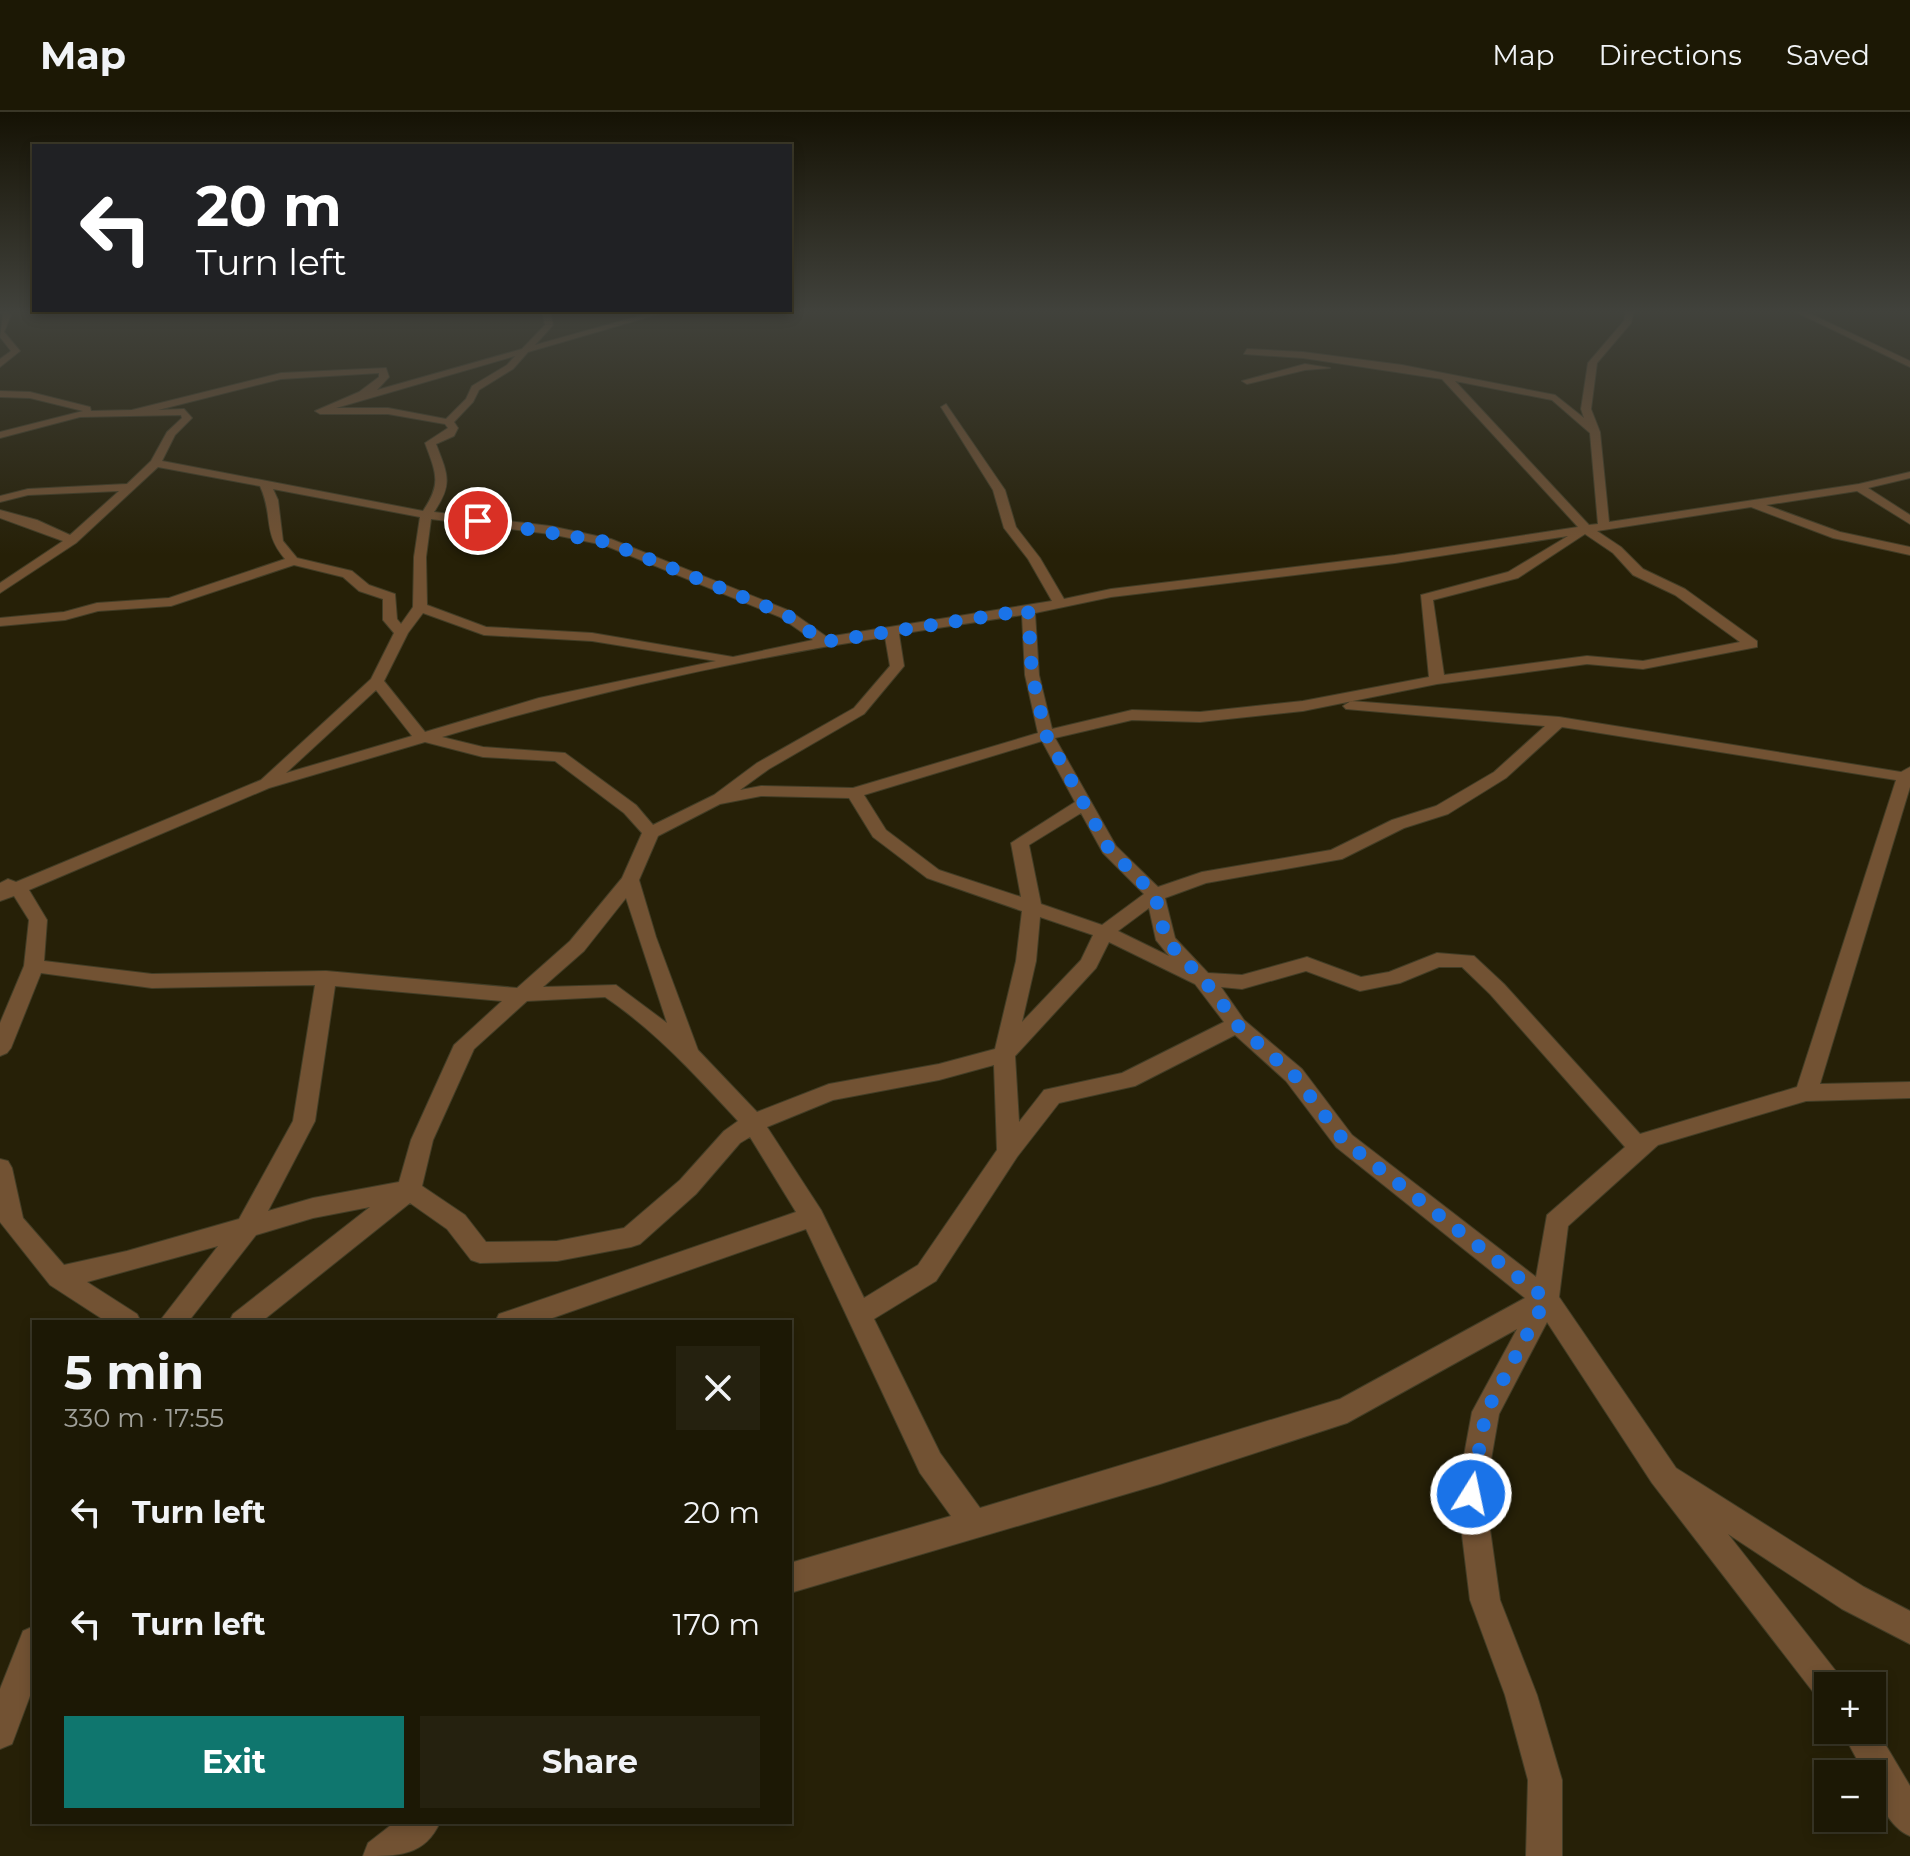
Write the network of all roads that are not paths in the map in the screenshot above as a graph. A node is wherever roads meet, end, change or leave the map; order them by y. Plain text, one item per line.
1 (215, 392) edge
2 (367, 392) edge
3 (374, 392) edge
4 (471, 392) edge
5 (1460, 392) edge
6 (1527, 392) edge
7 (1589, 392) edge
8 (0, 394) edge
9 (361, 396) junction
10 (946, 407) dead end
11 (103, 411) junction
12 (132, 413) junction
13 (448, 422) junction
14 (1595, 432) junction
15 (0, 435) edge
16 (156, 463) junction
17 (1910, 475) edge
18 (265, 484) junction
19 (128, 487) junction
20 (1859, 487) junction
21 (28, 492) junction
22 (0, 493) edge
23 (0, 499) edge
24 (1748, 502) junction
25 (0, 514) edge
26 (426, 515) junction
27 (1910, 520) edge
28 (1604, 527) junction
29 (1586, 529) junction
30 (72, 540) junction
31 (1910, 551) edge
32 (293, 561) junction
33 (0, 589) edge
34 (1060, 603) junction
35 (420, 607) junction
36 (1028, 610) junction
37 (0, 622) edge
38 (891, 631) junction
39 (401, 633) junction
40 (824, 642) junction
41 (762, 655) junction
42 (1437, 680) junction
43 (377, 681) junction
44 (1303, 706) junction
45 (1559, 722) junction
46 (1046, 735) junction
47 (420, 736) junction
48 (1908, 775) edge
49 (263, 785) junction
50 (854, 793) junction
51 (715, 800) junction
52 (1083, 804) junction
53 (651, 833) junction
54 (630, 880) junction
55 (6, 889) edge
56 (1155, 895) junction
57 (1032, 907) junction
58 (1104, 932) junction
59 (34, 966) junction
60 (326, 978) junction
61 (1201, 979) junction
62 (518, 995) junction
63 (1237, 1025) junction
64 (0, 1048) edge
65 (689, 1054) junction
66 (1004, 1054) junction
67 (1910, 1090) edge
68 (1806, 1093) junction
69 (753, 1123) junction
70 (1639, 1148) junction
71 (1009, 1151) junction
72 (0, 1168) edge
73 (409, 1190) junction
74 (812, 1217) junction
75 (247, 1228) junction
76 (59, 1277) junction
77 (1546, 1299) junction
78 (859, 1315) junction
79 (125, 1320) edge
80 (174, 1320) edge
81 (245, 1320) edge
82 (514, 1320) edge
83 (1662, 1473) junction
84 (973, 1523) junction
85 (792, 1577) edge
86 (1910, 1628) edge
87 (32, 1647) edge
88 (1817, 1672) edge
89 (0, 1732) edge
90 (1866, 1744) edge
91 (1910, 1819) edge
92 (421, 1824) edge
93 (381, 1856) edge
94 (1544, 1856) edge

1 - 12 street
2 - 9 street
3 - 9 street
4 - 13 street
5 - 29 street
6 - 14 street
7 - 14 street
8 - 11 street
9 - 13 street
10 - 34 street
11 - 12 street
11 - 15 street
12 - 16 street
13 - 26 street
14 - 28 street
16 - 18 street
16 - 19 street
17 - 20 street
18 - 26 street
18 - 32 street
19 - 21 street
19 - 30 street
20 - 24 street
20 - 27 street
21 - 22 street
21 - 23 street
24 - 28 street
24 - 31 street
25 - 30 street
26 - 35 street
26 - 40 street
28 - 29 street
29 - 34 street
29 - 42 street
29 - 42 street
30 - 33 street
32 - 37 street
32 - 39 street
34 - 36 street
35 - 39 street
35 - 41 street
36 - 38 street
36 - 46 street
38 - 40 street
38 - 51 street
39 - 43 street
40 - 41 street
41 - 47 street
42 - 44 street
43 - 47 street
43 - 49 street
44 - 45 street
44 - 46 street
45 - 48 street
45 - 56 street
46 - 50 street
46 - 52 street
47 - 49 street
47 - 53 street
48 - 68 street
49 - 55 street
50 - 51 street
50 - 57 street
51 - 53 street
52 - 56 street
52 - 57 street
53 - 54 street
54 - 62 street
54 - 65 street
55 - 59 street
56 - 58 street
56 - 61 street
57 - 58 street
57 - 66 street
58 - 61 street
58 - 66 street
59 - 60 street
59 - 64 street
60 - 62 street
60 - 75 street
61 - 63 street
61 - 70 street
62 - 65 street
62 - 73 street
63 - 71 street
63 - 77 street
65 - 69 street
66 - 69 street
66 - 71 street
67 - 68 street
68 - 70 street
69 - 73 street
69 - 74 street
70 - 77 street
71 - 78 street
72 - 76 street
73 - 75 street
73 - 81 street
74 - 78 street
74 - 82 street
75 - 76 street
75 - 80 street
76 - 79 street
77 - 83 street
77 - 84 street
77 - 94 street
78 - 84 street
83 - 86 street
83 - 88 street
84 - 85 street
87 - 89 street
90 - 91 street
92 - 93 street

